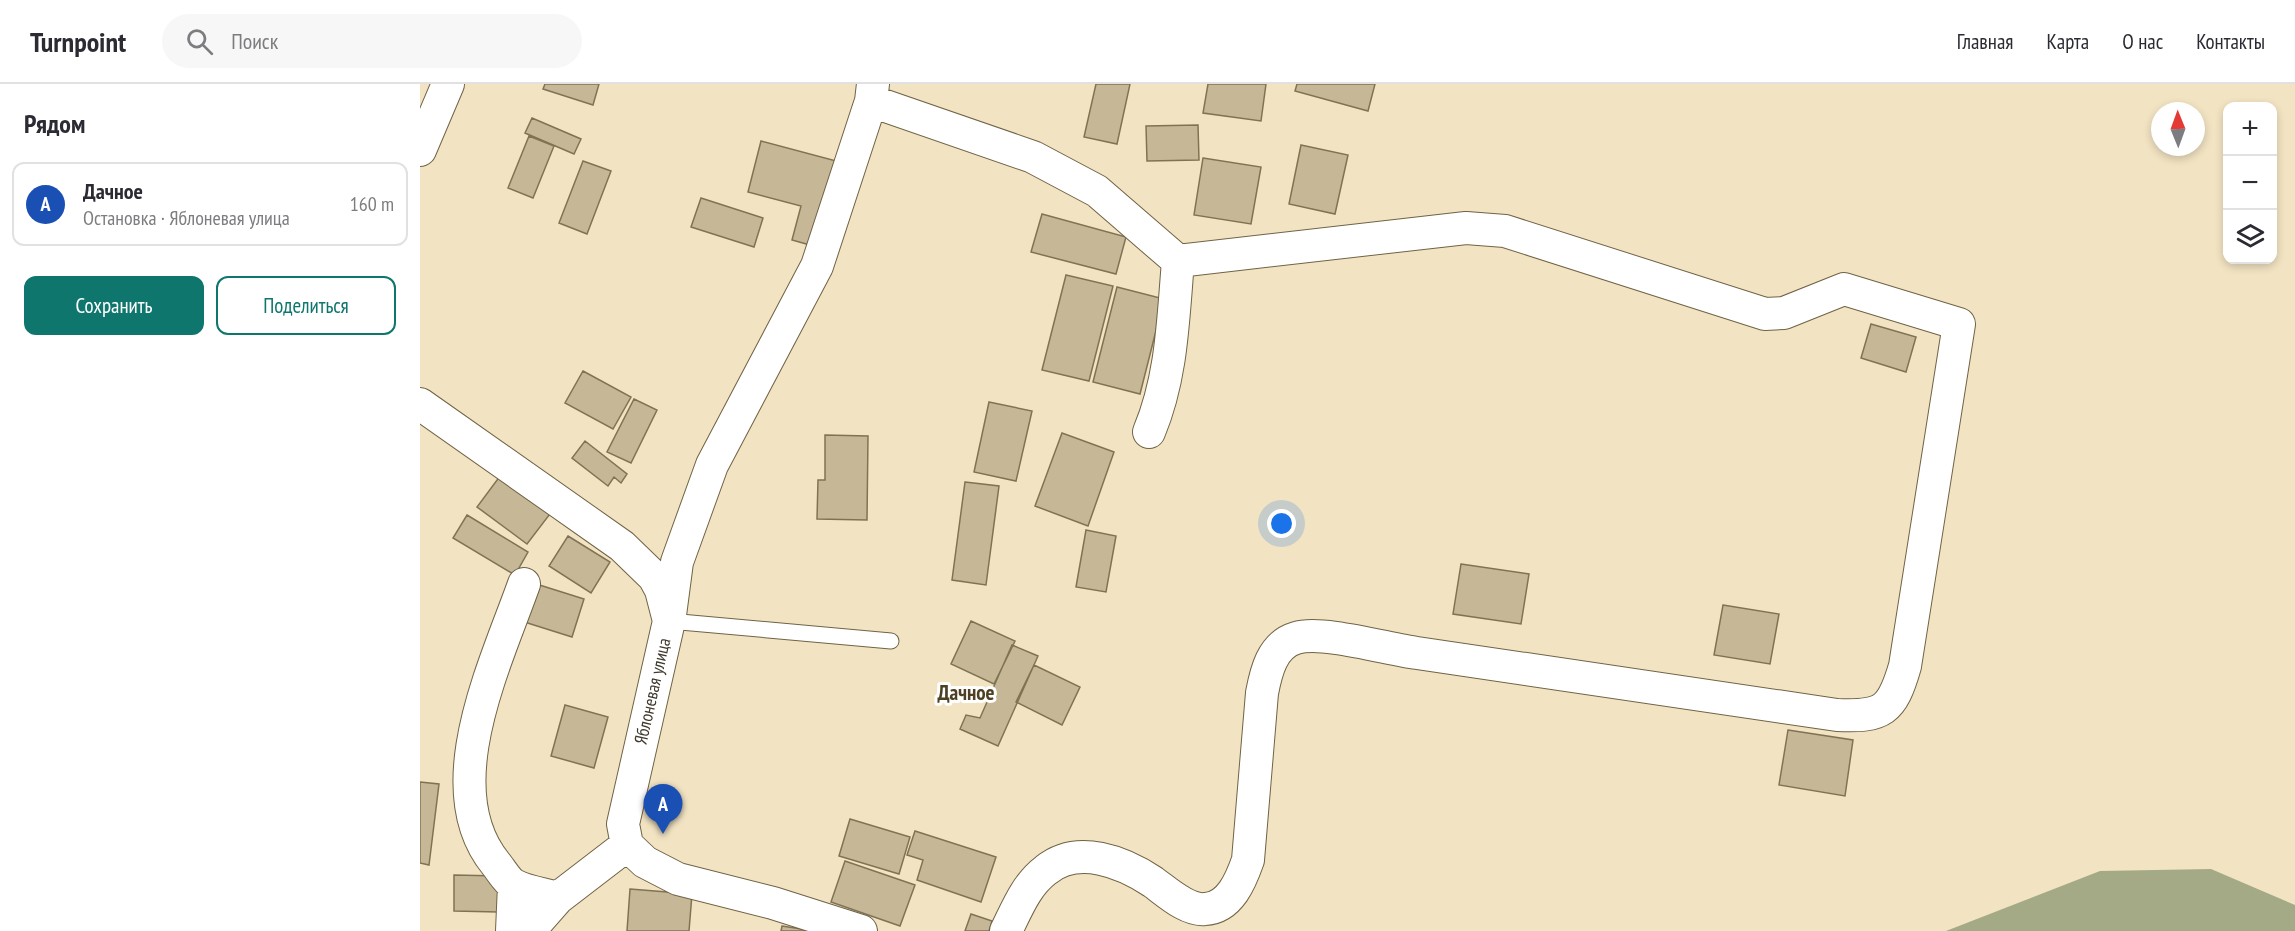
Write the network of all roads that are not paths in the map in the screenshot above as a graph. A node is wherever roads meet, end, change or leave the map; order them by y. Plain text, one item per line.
1 (448, 84) edge
2 (872, 92) edge
3 (420, 150) edge
4 (1178, 261) junction
5 (420, 404) edge
6 (1149, 432) dead end
7 (677, 562) junction
8 (642, 566) junction
9 (524, 584) dead end
10 (669, 621) junction
11 (891, 641) dead end
12 (627, 845) junction
13 (514, 885) junction
14 (558, 898) junction
15 (512, 931) edge
16 (529, 931) edge
17 (861, 931) edge
18 (1006, 931) edge

1 - 3 street
2 - 4 street
2 - 7 street
4 - 6 street
4 - 18 street
5 - 8 street, Яблоневая улица
7 - 8 street
7 - 10 street
8 - 10 street, Яблоневая улица
9 - 13 street
10 - 11 lane
10 - 12 street, Яблоневая улица
12 - 14 street
12 - 17 street
13 - 14 street
13 - 15 street
14 - 16 street

